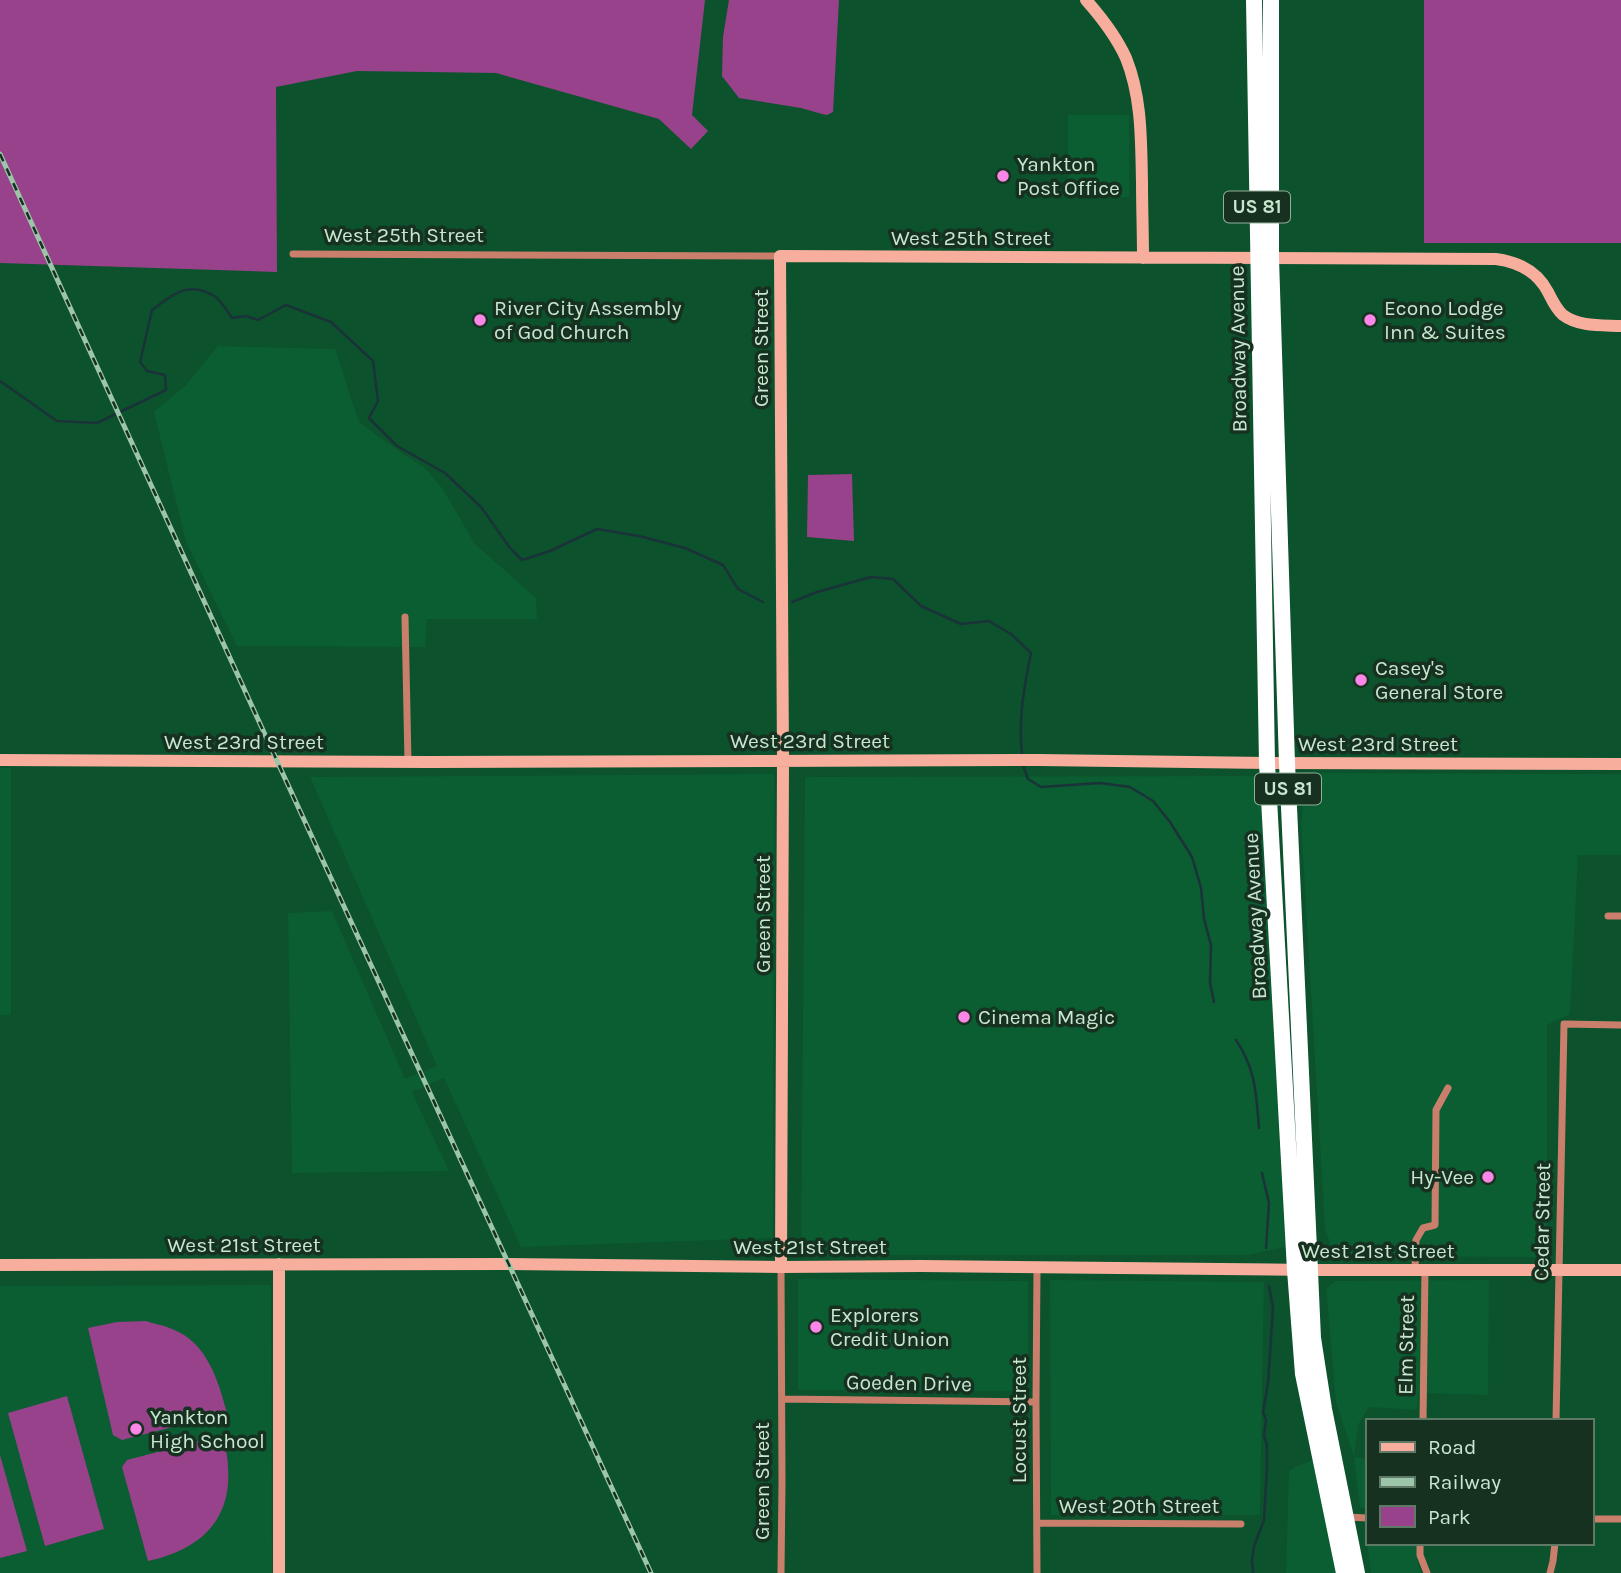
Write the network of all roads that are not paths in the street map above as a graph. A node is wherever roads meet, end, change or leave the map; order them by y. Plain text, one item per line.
1 (1086, 0) edge
2 (1254, 0) edge
3 (1271, 0) edge
4 (293, 254) dead end
5 (780, 256) junction
6 (1143, 258) junction
7 (1265, 258) junction
8 (1621, 327) edge
9 (405, 617) dead end
10 (0, 760) edge
11 (783, 761) junction
12 (408, 762) junction
13 (1267, 763) junction
14 (1287, 763) junction
15 (1621, 764) edge
16 (1608, 916) dead end
17 (1621, 916) edge
18 (1621, 1025) edge
19 (1448, 1088) dead end
20 (279, 1264) junction
21 (0, 1265) edge
22 (781, 1267) junction
23 (1037, 1268) junction
24 (1302, 1270) junction
25 (1420, 1270) junction
26 (1558, 1270) junction
27 (1621, 1270) edge
28 (782, 1399) junction
29 (1036, 1402) junction
30 (1423, 1419) edge
31 (1556, 1419) edge
32 (1339, 1517) junction
33 (1366, 1518) edge
34 (1593, 1519) edge
35 (1621, 1519) edge
36 (1037, 1523) junction
37 (1241, 1524) dead end
38 (1420, 1545) edge
39 (1555, 1545) edge
40 (279, 1573) edge
41 (781, 1573) edge
42 (1037, 1573) edge
43 (1344, 1573) edge
44 (1357, 1573) edge
45 (1427, 1573) edge
46 (1550, 1573) edge

1 - 6 street
2 - 7 highway, Broadway Avenue / US 81
3 - 7 highway, Broadway Avenue / US 81
4 - 5 street, West 25th Street
5 - 6 street, West 25th Street
5 - 11 street, Green Street
6 - 7 street, West 25th Street
7 - 8 street, West 25th Street
7 - 13 highway, Broadway Avenue / US 81
7 - 14 highway, Broadway Avenue / US 81
9 - 12 street
10 - 12 street, West 23rd Street
11 - 12 street, West 23rd Street
11 - 13 street, West 23rd Street
11 - 22 street, Green Street
13 - 14 street, West 23rd Street
13 - 24 highway, Broadway Avenue / US 81
14 - 15 street, West 23rd Street
14 - 24 highway, Broadway Avenue / US 81
16 - 17 street
18 - 26 street, Cedar Street
19 - 25 street, Elm Street
20 - 21 street, West 21st Street
20 - 22 street, West 21st Street
20 - 40 street
22 - 23 street, West 21st Street
22 - 28 street, Green Street
23 - 24 street, West 21st Street
23 - 29 street, Locust Street
24 - 25 street, West 21st Street
24 - 32 highway, Broadway Avenue / US 81
25 - 26 street, West 21st Street
25 - 30 street, Elm Street
26 - 27 street, West 21st Street
26 - 31 street, Cedar Street
28 - 29 street, Goeden Drive
28 - 41 street, Green Street
29 - 36 street, Locust Street
32 - 33 street
32 - 43 highway, Broadway Avenue / US 81
32 - 44 highway, Broadway Avenue / US 81
34 - 35 street
36 - 37 street, West 20th Street
36 - 42 street, Locust Street
38 - 45 street
39 - 46 street

